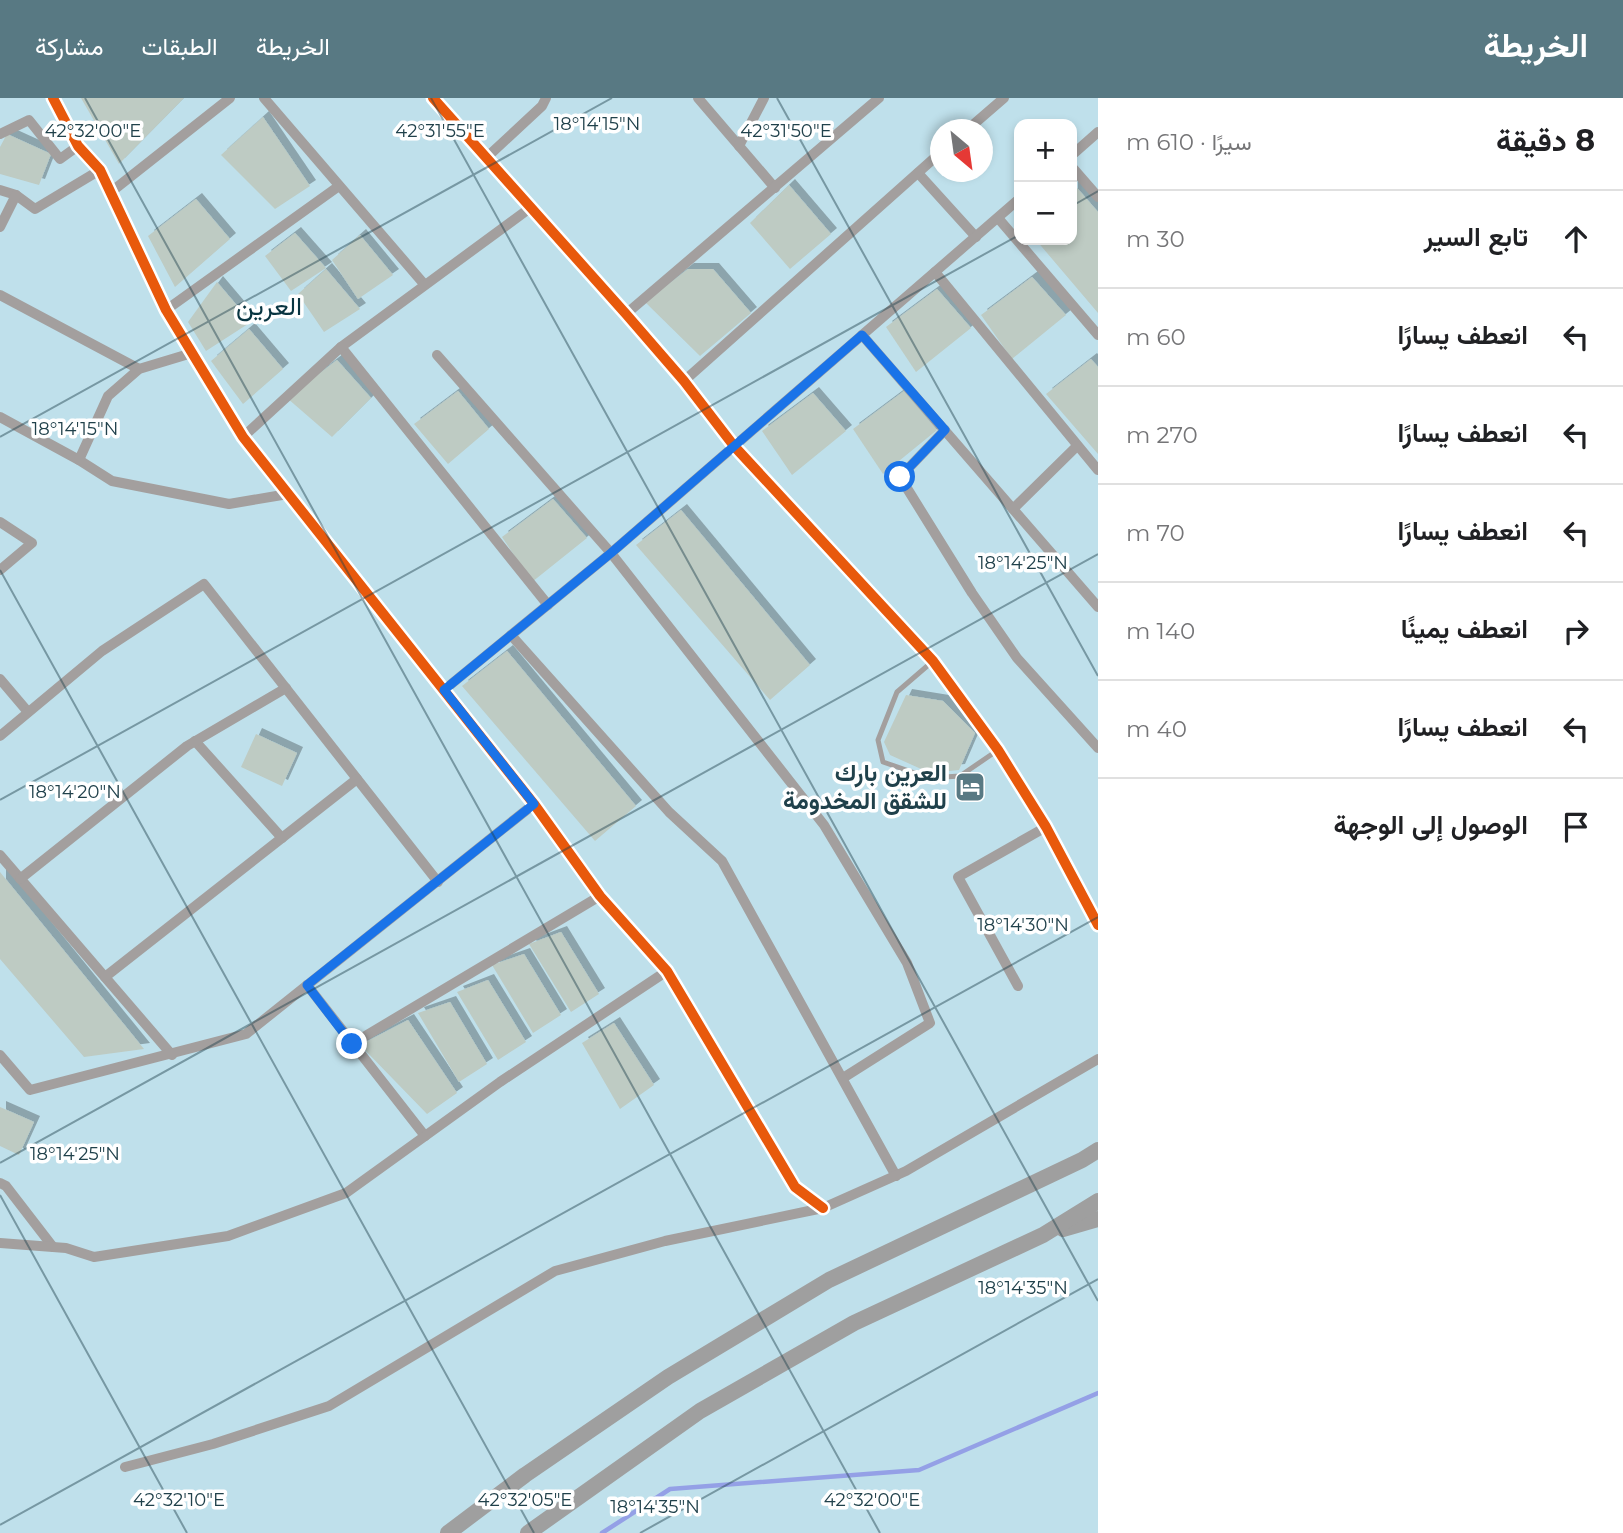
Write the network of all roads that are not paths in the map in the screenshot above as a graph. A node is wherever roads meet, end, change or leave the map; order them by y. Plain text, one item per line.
1 (53, 98) edge
2 (230, 98) edge
3 (264, 98) edge
4 (433, 98) edge
5 (547, 98) edge
6 (698, 98) edge
7 (764, 98) edge
8 (879, 98) edge
9 (1004, 98) edge
10 (980, 119) edge
11 (1098, 132) edge
12 (0, 134) edge
13 (78, 146) junction
14 (739, 146) junction
15 (1077, 151) edge
16 (485, 159) junction
17 (930, 162) edge
18 (100, 170) junction
19 (918, 173) junction
20 (1077, 173) edge
21 (339, 186) junction
22 (775, 188) junction
23 (0, 190) edge
24 (111, 192) junction
25 (16, 195) junction
26 (1098, 197) edge
27 (1014, 204) edge
28 (530, 208) junction
29 (998, 218) junction
30 (0, 227) edge
31 (976, 237) junction
32 (935, 272) junction
33 (424, 284) junction
34 (0, 295) edge
35 (166, 310) junction
36 (626, 314) junction
37 (862, 335) junction
38 (1098, 335) edge
39 (341, 347) junction
40 (192, 353) junction
41 (437, 355) dead end
42 (139, 369) junction
43 (684, 381) junction
44 (0, 417) edge
45 (945, 430) junction
46 (243, 437) junction
47 (734, 446) junction
48 (1077, 446) junction
49 (79, 460) junction
50 (1098, 470) edge
51 (288, 494) junction
52 (1013, 509) junction
53 (0, 522) edge
54 (611, 553) junction
55 (0, 570) edge
56 (548, 605) junction
57 (1098, 607) edge
58 (511, 635) junction
59 (933, 661) junction
60 (0, 679) edge
61 (286, 688) junction
62 (444, 690) junction
63 (28, 712) junction
64 (0, 736) edge
65 (195, 741) junction
66 (1098, 748) edge
67 (998, 750) junction
68 (357, 779) junction
69 (534, 804) junction
70 (1046, 827) junction
71 (282, 838) junction
72 (0, 855) edge
73 (20, 879) junction
74 (438, 882) junction
75 (600, 896) junction
76 (1098, 925) edge
77 (667, 971) junction
78 (105, 977) junction
79 (307, 985) junction
80 (1018, 986) dead end
81 (352, 1044) junction
82 (0, 1055) edge
83 (172, 1055) junction
84 (1098, 1059) edge
85 (843, 1078) junction
86 (425, 1136) junction
87 (1098, 1150) edge
88 (897, 1175) junction
89 (0, 1183) edge
90 (1098, 1201) edge
91 (823, 1208) junction
92 (1098, 1219) edge
93 (1043, 1234) junction
94 (0, 1243) edge
95 (53, 1247) junction
96 (125, 1467) dead end
97 (448, 1533) edge
98 (528, 1533) edge

1 - 13 street
2 - 24 street
3 - 21 street
4 - 16 street
5 - 16 street
6 - 14 street
7 - 14 street
8 - 22 street
9 - 10 street
11 - 15 street
12 - 13 street
13 - 18 street
14 - 22 street
16 - 28 street
17 - 19 street
18 - 24 street
18 - 25 street
19 - 31 street
19 - 43 street
20 - 26 street
21 - 33 street
21 - 35 street
22 - 36 street
23 - 25 street
24 - 35 street
25 - 30 street
27 - 29 street
28 - 33 street
28 - 36 street
29 - 31 street
29 - 38 street
31 - 32 street
32 - 37 street
32 - 48 street
33 - 39 street
34 - 42 street
35 - 40 street
36 - 43 street
37 - 45 street
37 - 47 street
39 - 46 street
39 - 56 street
40 - 42 street
40 - 46 street
41 - 54 street
42 - 49 street
43 - 47 street
44 - 49 street
45 - 52 street
45 - 66 street
46 - 51 street
47 - 54 street
47 - 59 street
48 - 50 street
48 - 52 street
49 - 51 street
51 - 62 street
52 - 57 street
53 - 55 street
54 - 56 street
54 - 85 street
56 - 58 street
58 - 62 street
58 - 85 street
59 - 67 street
59 - 67 lane
60 - 63 street
61 - 63 street
61 - 65 street
61 - 68 street
62 - 69 street
63 - 64 street
65 - 71 street
65 - 73 street
67 - 70 street
68 - 71 street
68 - 74 street
69 - 74 street
69 - 75 street
70 - 76 street
70 - 80 street
71 - 78 street
72 - 73 street
73 - 78 street
74 - 79 street
75 - 77 street
75 - 81 street
77 - 86 street
77 - 91 street
78 - 83 street
79 - 81 street
79 - 83 street
81 - 86 street
82 - 83 street
84 - 88 street
85 - 88 street
86 - 95 street
87 - 97 main road
88 - 91 street
89 - 95 street
90 - 93 main road
91 - 96 street
92 - 93 main road
93 - 98 main road
94 - 95 street

